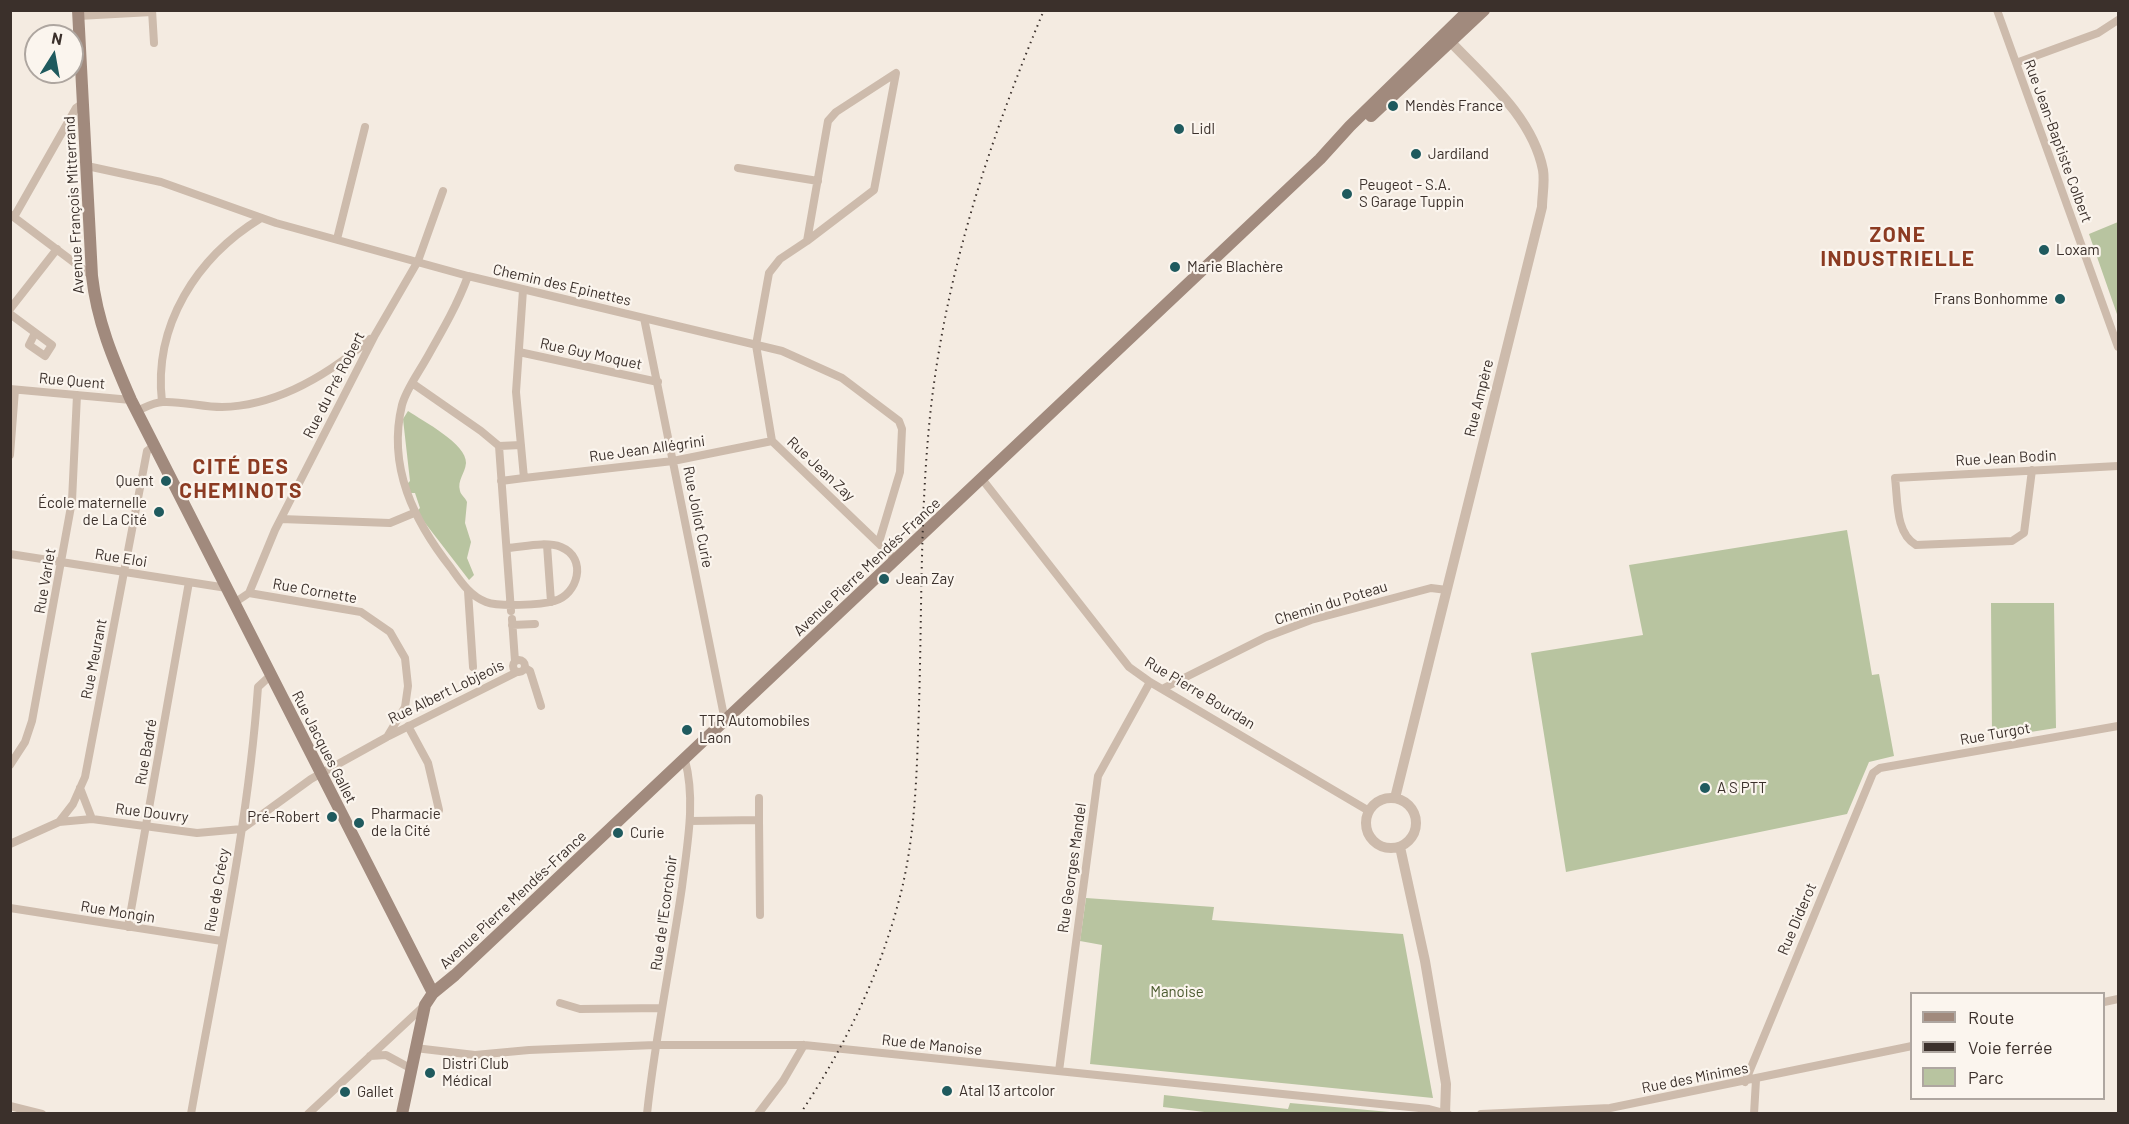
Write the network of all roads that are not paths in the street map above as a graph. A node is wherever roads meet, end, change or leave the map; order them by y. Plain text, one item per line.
1 (1469, 10) edge
2 (1484, 10) edge
3 (1997, 10) edge
4 (152, 11) edge
5 (78, 13) edge
6 (2118, 20) edge
7 (1445, 40) junction
8 (154, 43) dead end
9 (2016, 63) junction
10 (83, 103) junction
11 (365, 127) dead end
12 (87, 166) junction
13 (738, 168) dead end
14 (818, 181) junction
15 (443, 191) dead end
16 (12, 216) edge
17 (261, 218) junction
18 (337, 238) junction
19 (807, 241) junction
20 (57, 249) junction
21 (418, 261) junction
22 (92, 276) junction
23 (468, 276) junction
24 (523, 290) junction
25 (10, 312) edge
26 (644, 318) junction
27 (35, 333) dead end
28 (375, 335) junction
29 (756, 345) junction
30 (2118, 347) edge
31 (519, 352) junction
32 (658, 382) junction
33 (412, 383) junction
34 (13, 389) edge
35 (77, 395) junction
36 (162, 402) junction
37 (134, 406) junction
38 (772, 441) junction
39 (521, 445) junction
40 (154, 446) junction
41 (499, 446) junction
42 (10, 455) edge
43 (673, 461) junction
44 (2118, 466) edge
45 (2032, 470) junction
46 (524, 478) junction
47 (982, 479) junction
48 (501, 481) junction
49 (414, 513) junction
50 (281, 519) junction
51 (879, 542) junction
52 (547, 545) junction
53 (507, 548) junction
54 (10, 554) edge
55 (896, 560) junction
56 (62, 562) junction
57 (125, 572) junction
58 (189, 582) junction
59 (227, 588) junction
60 (1447, 590) junction
61 (468, 591) junction
62 (249, 593) junction
63 (551, 602) junction
64 (234, 603) junction
65 (511, 615) junction
66 (535, 624) dead end
67 (473, 667) dead end
68 (521, 670) junction
69 (271, 675) junction
70 (1150, 682) junction
71 (1162, 689) junction
72 (541, 706) dead end
73 (405, 707) junction
74 (725, 721) junction
75 (412, 724) junction
76 (2118, 726) edge
77 (387, 737) junction
78 (685, 760) junction
79 (10, 765) edge
80 (1877, 770) joint
81 (321, 773) junction
82 (80, 788) junction
83 (759, 798) dead end
84 (1395, 798) junction
85 (439, 810) dead end
86 (1369, 811) junction
87 (92, 819) junction
88 (759, 820) junction
89 (690, 821) junction
90 (59, 822) junction
91 (147, 828) junction
92 (242, 829) junction
93 (10, 844) edge
94 (1400, 847) junction
95 (10, 908) edge
96 (760, 915) dead end
97 (128, 927) junction
98 (222, 941) junction
99 (433, 993) junction
100 (560, 1003) dead end
101 (425, 1005) junction
102 (662, 1008) junction
103 (655, 1044) junction
104 (804, 1045) junction
105 (1910, 1046) edge
106 (415, 1048) junction
107 (370, 1056) junction
108 (410, 1068) junction
109 (1059, 1071) junction
110 (1756, 1080) junction
111 (1745, 1082) junction
112 (10, 1106) edge
113 (42, 1113) edge
114 (191, 1113) edge
115 (308, 1113) edge
116 (402, 1113) edge
117 (647, 1113) edge
118 (758, 1113) edge
119 (1446, 1113) edge
120 (1481, 1113) edge
121 (1754, 1113) edge

1 - 7 main road, Avenue Pierre Mendés-France
2 - 7 main road, Avenue Pierre Mendés-France
3 - 9 street, Rue Jean-Baptiste Colbert
4 - 5 street, Avenue François Mitterrand
4 - 8 street, Avenue François Mitterrand
5 - 10 main road, Avenue François Mitterrand
6 - 9 street
7 - 47 main road, Avenue Pierre Mendés-France
7 - 60 street, Rue Ampère
9 - 30 street, Rue Jean-Baptiste Colbert
10 - 12 main road, Avenue François Mitterrand
10 - 16 street
11 - 18 street
12 - 17 street, Chemin des Epinettes
12 - 22 main road, Avenue François Mitterrand
13 - 14 street
14 - 19 street
14 - 19 street, Rue Jean Zay
15 - 21 street, Rue du Pré Robert
16 - 20 street
17 - 18 street, Chemin des Epinettes
17 - 36 street
18 - 21 street, Chemin des Epinettes
19 - 29 street, Rue Jean Zay
20 - 22 street
20 - 25 street
21 - 23 street, Chemin des Epinettes
21 - 28 street, Rue du Pré Robert
22 - 37 main road, Avenue François Mitterrand
23 - 24 street, Chemin des Epinettes
23 - 33 street
24 - 26 street, Chemin des Epinettes
24 - 31 street
25 - 27 street
26 - 29 street, Chemin des Epinettes
26 - 32 street, Rue Joliot Curie
28 - 36 street
28 - 50 street, Rue du Pré Robert
29 - 38 street, Rue Jean Zay
29 - 51 street, Chemin des Epinettes
31 - 32 street, Rue Guy Moquet
31 - 39 street
32 - 43 street, Rue Joliot Curie
33 - 41 street
33 - 49 street
34 - 35 street, Rue Quent
34 - 42 street
35 - 37 street, Rue Quent
35 - 56 street, Rue Varlet
36 - 37 street
37 - 40 main road, Avenue François Mitterrand
38 - 43 street, Rue Jean Allégrini
38 - 51 street, Rue Jean Zay
39 - 41 street
39 - 46 street
40 - 57 street, Rue Meurant
40 - 59 main road, Avenue François Mitterrand
41 - 48 street, Rue Albert Lobjeois
43 - 46 street, Rue Jean Allégrini
43 - 74 street, Rue Joliot Curie
44 - 45 street, Rue Jean Bodin
45 - 45 street, Rue Jean Bodin
46 - 48 street, Rue Jean Allégrini
47 - 55 main road, Avenue Pierre Mendés-France
47 - 70 street, Rue Pierre Bourdan
48 - 53 street, Rue Albert Lobjeois
49 - 50 street
49 - 61 street
50 - 62 street, Rue du Pré Robert
51 - 55 street, Rue Jean Zay
52 - 53 street
52 - 63 street
52 - 63 street
53 - 65 street, Rue Albert Lobjeois
54 - 56 street, Rue Eloi
55 - 74 main road, Avenue Pierre Mendés-France
56 - 57 street, Rue Eloi
56 - 79 street, Rue Varlet
57 - 58 street, Rue Eloi
57 - 82 street, Rue Meurant
58 - 59 street, Rue Eloi
58 - 91 street, Rue Badré
59 - 64 main road, Avenue François Mitterrand
60 - 71 street, Chemin du Poteau
60 - 84 street, Rue Ampère
61 - 65 street
61 - 67 street
62 - 64 street, Rue Cornette
62 - 73 street, Rue Cornette
63 - 65 street
64 - 69 main road, Avenue François Mitterrand
65 - 66 street
65 - 68 street, Rue Albert Lobjeois
68 - 72 street, Rue Albert Lobjeois
68 - 75 street, Rue Albert Lobjeois
69 - 81 main road, Rue Jacques Gallet
69 - 92 street, Rue de Crécy
70 - 71 street, Rue Pierre Bourdan
70 - 109 street, Rue Georges Mandel
71 - 86 street, Rue Pierre Bourdan
73 - 75 street
73 - 77 street, Rue Cornette
74 - 78 main road, Avenue Pierre Mendés-France
75 - 77 street, Rue Albert Lobjeois
75 - 85 street
76 - 80 street, Rue Turgot
77 - 81 street
78 - 89 street, Rue de l'Ecorchoir
78 - 99 main road, Avenue Pierre Mendés-France
80 - 111 street, Rue Diderot
81 - 92 street
81 - 99 main road, Rue Jacques Gallet
82 - 87 street
82 - 90 street, Rue Meurant
83 - 88 street
84 - 86 street
84 - 94 street
86 - 94 street
87 - 90 street, Rue Douvry
87 - 91 street, Rue Douvry
88 - 89 street
88 - 96 street
89 - 102 street, Rue de l'Ecorchoir
90 - 93 street
91 - 92 street, Rue Douvry
91 - 97 street, Rue Badré
92 - 98 street, Rue de Crécy
94 - 119 street
95 - 97 street, Rue Mongin
97 - 98 street, Rue Mongin
98 - 114 street, Rue de Crécy
99 - 101 main road, Avenue Pierre Mendés-France
100 - 102 street
101 - 106 main road
101 - 107 street
102 - 103 street, Rue de l'Ecorchoir
103 - 104 street, Rue de Manoise
103 - 106 street, Rue de Manoise
103 - 117 street, Rue de l'Ecorchoir
104 - 109 street, Rue de Manoise
104 - 118 street
105 - 110 street, Rue des Minimes
106 - 108 main road
107 - 108 street
107 - 115 street
108 - 116 main road
109 - 119 street, Rue de Manoise
110 - 111 street, Rue des Minimes
110 - 121 street
111 - 120 street, Rue des Minimes
112 - 113 street

